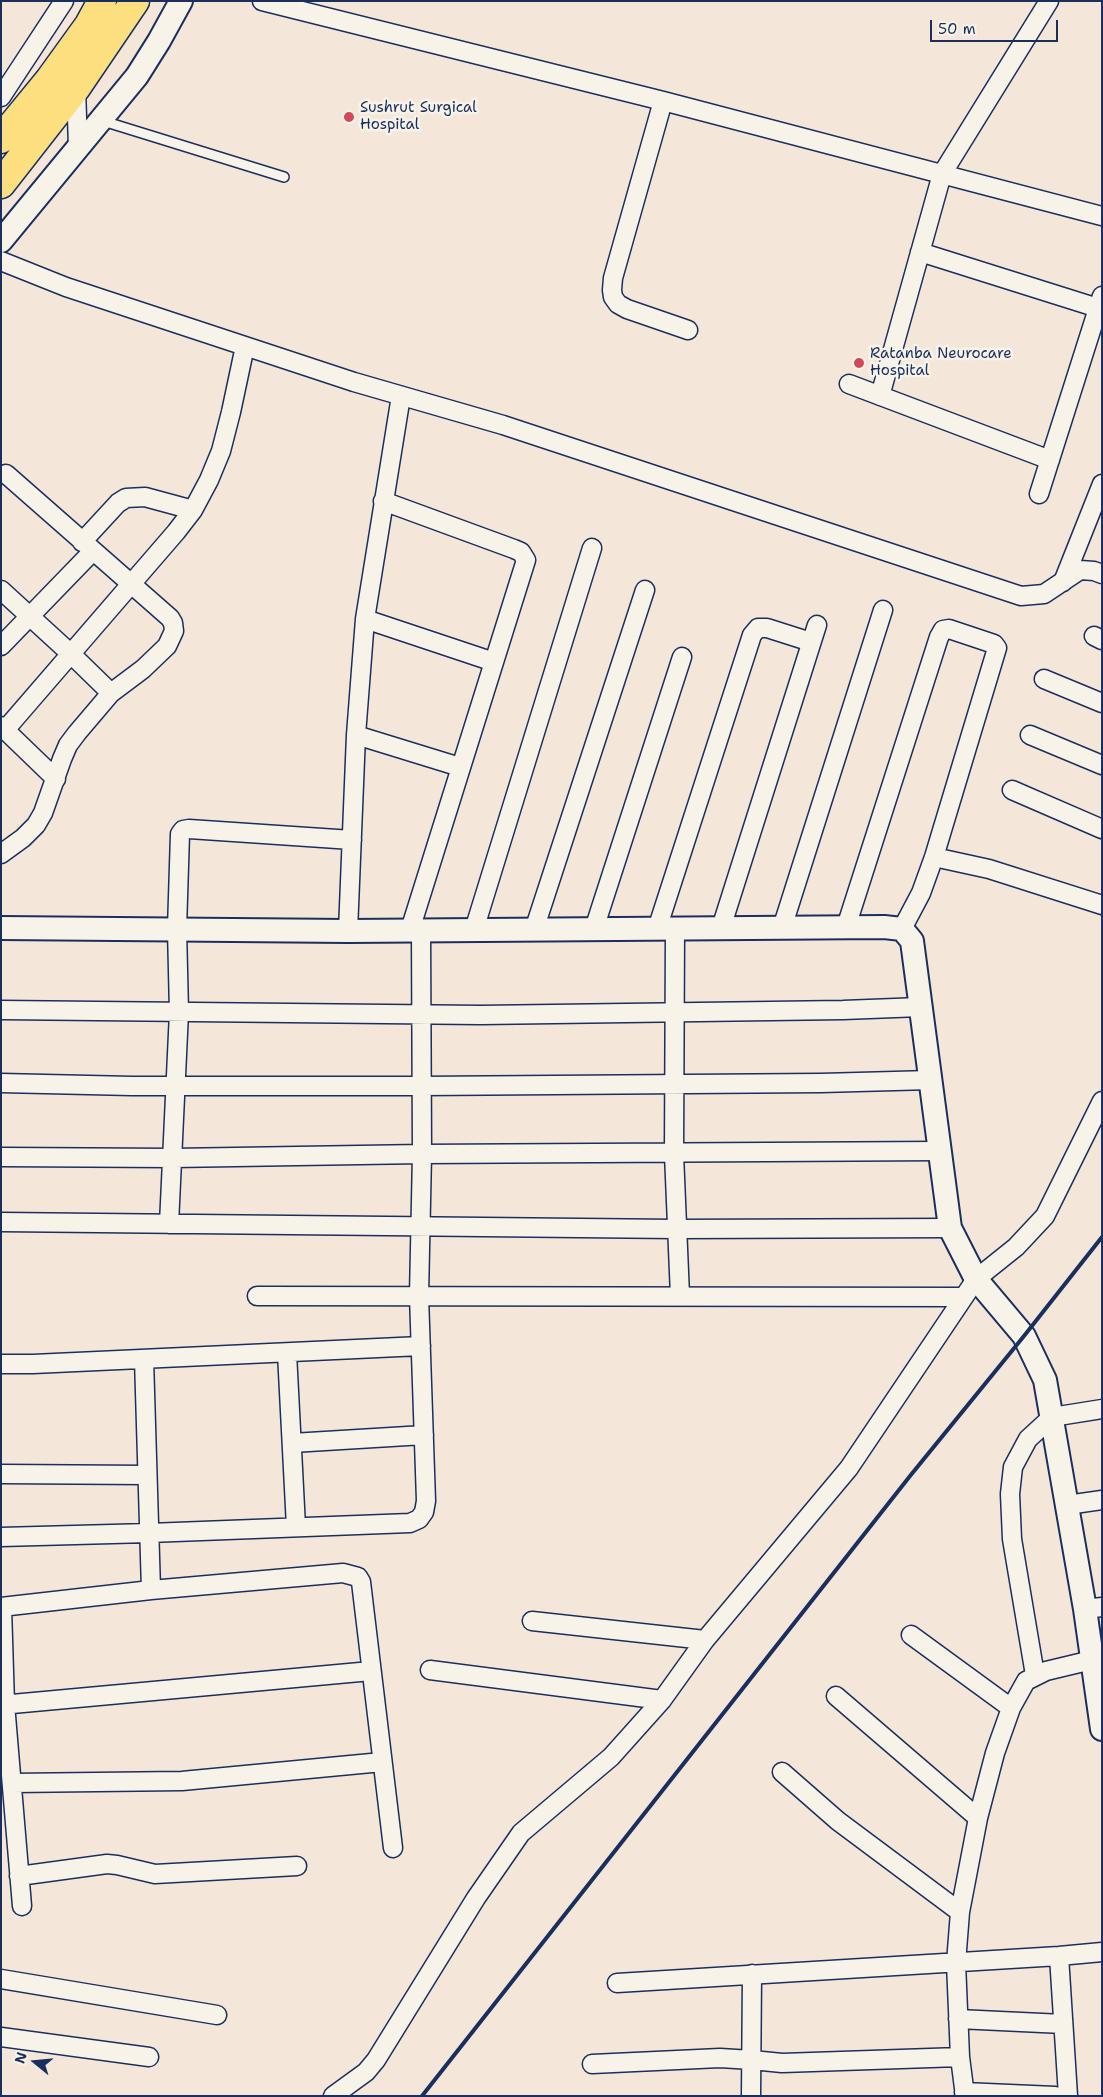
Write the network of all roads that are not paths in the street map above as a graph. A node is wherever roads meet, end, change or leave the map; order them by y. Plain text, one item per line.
1 (64, 1) edge
2 (102, 1) edge
3 (135, 1) edge
4 (181, 1) edge
5 (262, 1) edge
6 (1049, 1) edge
7 (76, 88) junction
8 (1, 97) edge
9 (663, 101) junction
10 (100, 120) junction
11 (2, 135) edge
12 (78, 147) junction
13 (942, 174) junction
14 (284, 177) dead end
15 (1, 184) edge
16 (1102, 216) edge
17 (1, 241) edge
18 (920, 252) junction
19 (1, 261) edge
20 (1100, 302) edge
21 (688, 330) dead end
22 (245, 346) junction
23 (849, 384) dead end
24 (401, 396) junction
25 (880, 396) junction
26 (1050, 460) junction
27 (6, 474) dead end
28 (1102, 484) edge
29 (1039, 494) dead end
30 (383, 502) junction
31 (1097, 508) edge
32 (193, 510) junction
33 (88, 547) junction
34 (592, 548) dead end
35 (1102, 574) edge
36 (1063, 582) junction
37 (131, 585) junction
38 (1, 590) edge
39 (645, 590) dead end
40 (883, 610) dead end
41 (30, 616) junction
42 (365, 619) junction
43 (1, 646) edge
44 (71, 654) junction
45 (682, 657) dead end
46 (494, 662) junction
47 (1044, 679) dead end
48 (111, 693) junction
49 (1102, 704) edge
50 (3, 728) edge
51 (356, 735) junction
52 (1030, 735) dead end
53 (1102, 765) edge
54 (460, 768) junction
55 (56, 779) junction
56 (1012, 790) dead end
57 (1102, 829) edge
58 (352, 840) junction
59 (1, 854) edge
60 (934, 857) junction
61 (1102, 905) edge
62 (846, 927) junction
63 (1, 928) edge
64 (721, 928) junction
65 (782, 928) junction
66 (177, 929) junction
67 (594, 929) junction
68 (666, 929) junction
69 (902, 929) junction
70 (415, 930) junction
71 (474, 930) junction
72 (534, 930) junction
73 (348, 931) junction
74 (921, 1007) junction
75 (1, 1010) edge
76 (179, 1012) junction
77 (675, 1013) junction
78 (421, 1014) junction
79 (930, 1080) junction
80 (1, 1083) edge
81 (675, 1084) junction
82 (177, 1086) junction
83 (421, 1086) junction
84 (1102, 1101) edge
85 (940, 1151) junction
86 (422, 1154) junction
87 (674, 1154) junction
88 (1, 1157) edge
89 (173, 1158) junction
90 (1, 1222) edge
91 (169, 1224) junction
92 (420, 1226) junction
93 (950, 1228) junction
94 (676, 1229) junction
95 (969, 1288) junction
96 (257, 1296) dead end
97 (419, 1296) junction
98 (680, 1296) junction
99 (420, 1346) junction
100 (287, 1352) junction
101 (144, 1359) junction
102 (1, 1364) edge
103 (1102, 1409) edge
104 (1052, 1417) junction
105 (424, 1435) junction
106 (292, 1443) junction
107 (1, 1474) edge
108 (147, 1475) junction
109 (1102, 1500) edge
110 (1067, 1505) junction
111 (296, 1527) junction
112 (149, 1534) junction
113 (1, 1537) edge
114 (151, 1590) junction
115 (2, 1607) edge
116 (1093, 1608) edge
117 (532, 1621) dead end
118 (911, 1635) dead end
119 (705, 1640) junction
120 (1092, 1660) junction
121 (372, 1670) junction
122 (430, 1670) dead end
123 (1035, 1675) junction
124 (1099, 1685) edge
125 (836, 1696) dead end
126 (662, 1700) junction
127 (3, 1704) edge
128 (1011, 1708) junction
129 (1102, 1729) edge
130 (382, 1762) junction
131 (782, 1772) dead end
132 (12, 1783) junction
133 (7, 1807) edge
134 (978, 1818) junction
135 (393, 1848) dead end
136 (297, 1866) dead end
137 (19, 1876) junction
138 (22, 1906) dead end
139 (960, 1912) junction
140 (1102, 1952) edge
141 (1059, 1956) junction
142 (956, 1963) junction
143 (752, 1974) junction
144 (1, 1979) edge
145 (617, 1983) dead end
146 (218, 2016) dead end
147 (958, 2019) junction
148 (1063, 2024) junction
149 (1, 2037) edge
150 (149, 2057) dead end
151 (960, 2057) junction
152 (752, 2060) junction
153 (592, 2064) dead end
154 (965, 2094) edge
155 (334, 2096) edge
156 (751, 2096) edge
157 (1055, 2096) edge
158 (1068, 2096) edge

1 - 8 street
2 - 11 main road
3 - 7 main road
4 - 10 street
5 - 9 street
6 - 13 street
7 - 12 street
7 - 15 main road
9 - 13 street
9 - 21 street
10 - 12 street
10 - 14 lane
12 - 17 street
13 - 16 street
13 - 18 street
18 - 20 street
18 - 25 street
19 - 22 street
20 - 26 street
22 - 24 street
22 - 32 street
23 - 25 street
24 - 30 street
24 - 36 street
25 - 26 street
26 - 29 street
27 - 33 street
28 - 31 street
30 - 42 street
30 - 46 street
31 - 36 street
32 - 33 street
32 - 37 street
33 - 37 street
33 - 41 street
34 - 71 street
35 - 36 street
37 - 44 street
37 - 48 street
38 - 41 street
39 - 72 street
40 - 65 street
41 - 43 street
41 - 44 street
42 - 46 street
42 - 51 street
44 - 48 street
44 - 50 street
45 - 67 street
46 - 54 street
47 - 49 street
48 - 55 street
50 - 55 street
51 - 54 street
51 - 58 street
52 - 53 street
54 - 70 street
55 - 59 street
56 - 57 street
58 - 66 street
58 - 73 street
60 - 61 street
60 - 62 street
60 - 69 street
62 - 65 street
62 - 69 street
63 - 66 street
64 - 65 street
64 - 68 street
64 - 68 street
66 - 73 street
66 - 76 street
67 - 68 street
67 - 72 street
68 - 77 street
69 - 74 street
70 - 71 street
70 - 73 street
70 - 78 street
71 - 72 street
74 - 77 street
74 - 79 street
75 - 76 street
76 - 78 street
76 - 82 street
77 - 78 street
77 - 81 street
78 - 83 street
79 - 81 street
79 - 85 street
80 - 82 street
81 - 83 street
81 - 87 street
82 - 83 street
82 - 89 street
83 - 86 street
84 - 95 street
85 - 87 street
85 - 93 street
86 - 87 street
86 - 89 street
86 - 92 street
87 - 94 street
88 - 89 street
89 - 91 street
90 - 91 street
91 - 92 street
92 - 94 street
92 - 97 street
93 - 94 street
93 - 95 street
94 - 98 street
95 - 98 street
95 - 104 street
95 - 119 street
96 - 97 street
97 - 98 street
97 - 99 street
99 - 100 street
99 - 105 street
100 - 101 street
100 - 106 street
101 - 102 street
101 - 108 street
103 - 104 street
104 - 110 street
104 - 123 street
105 - 106 street
105 - 111 street
106 - 111 street
107 - 108 street
108 - 112 street
109 - 110 street
110 - 116 street
111 - 112 street
112 - 113 street
112 - 114 street
114 - 115 street
114 - 121 street
115 - 127 street
116 - 120 street
117 - 119 street
118 - 128 street
119 - 126 street
120 - 123 street
120 - 124 street
121 - 127 street
121 - 130 street
122 - 126 street
123 - 128 street
124 - 129 street
125 - 134 street
126 - 155 street
127 - 132 street
128 - 134 street
130 - 132 street
130 - 135 street
131 - 139 street
132 - 133 street
133 - 137 street
134 - 139 street
136 - 137 street
137 - 138 street
139 - 142 street
140 - 141 street
141 - 142 street
141 - 148 street
142 - 143 street
142 - 147 street
143 - 145 street
143 - 152 street
144 - 146 street
147 - 148 street
147 - 151 street
148 - 158 street
149 - 150 street
151 - 152 street
151 - 154 street
152 - 153 street
152 - 156 street
154 - 157 street

